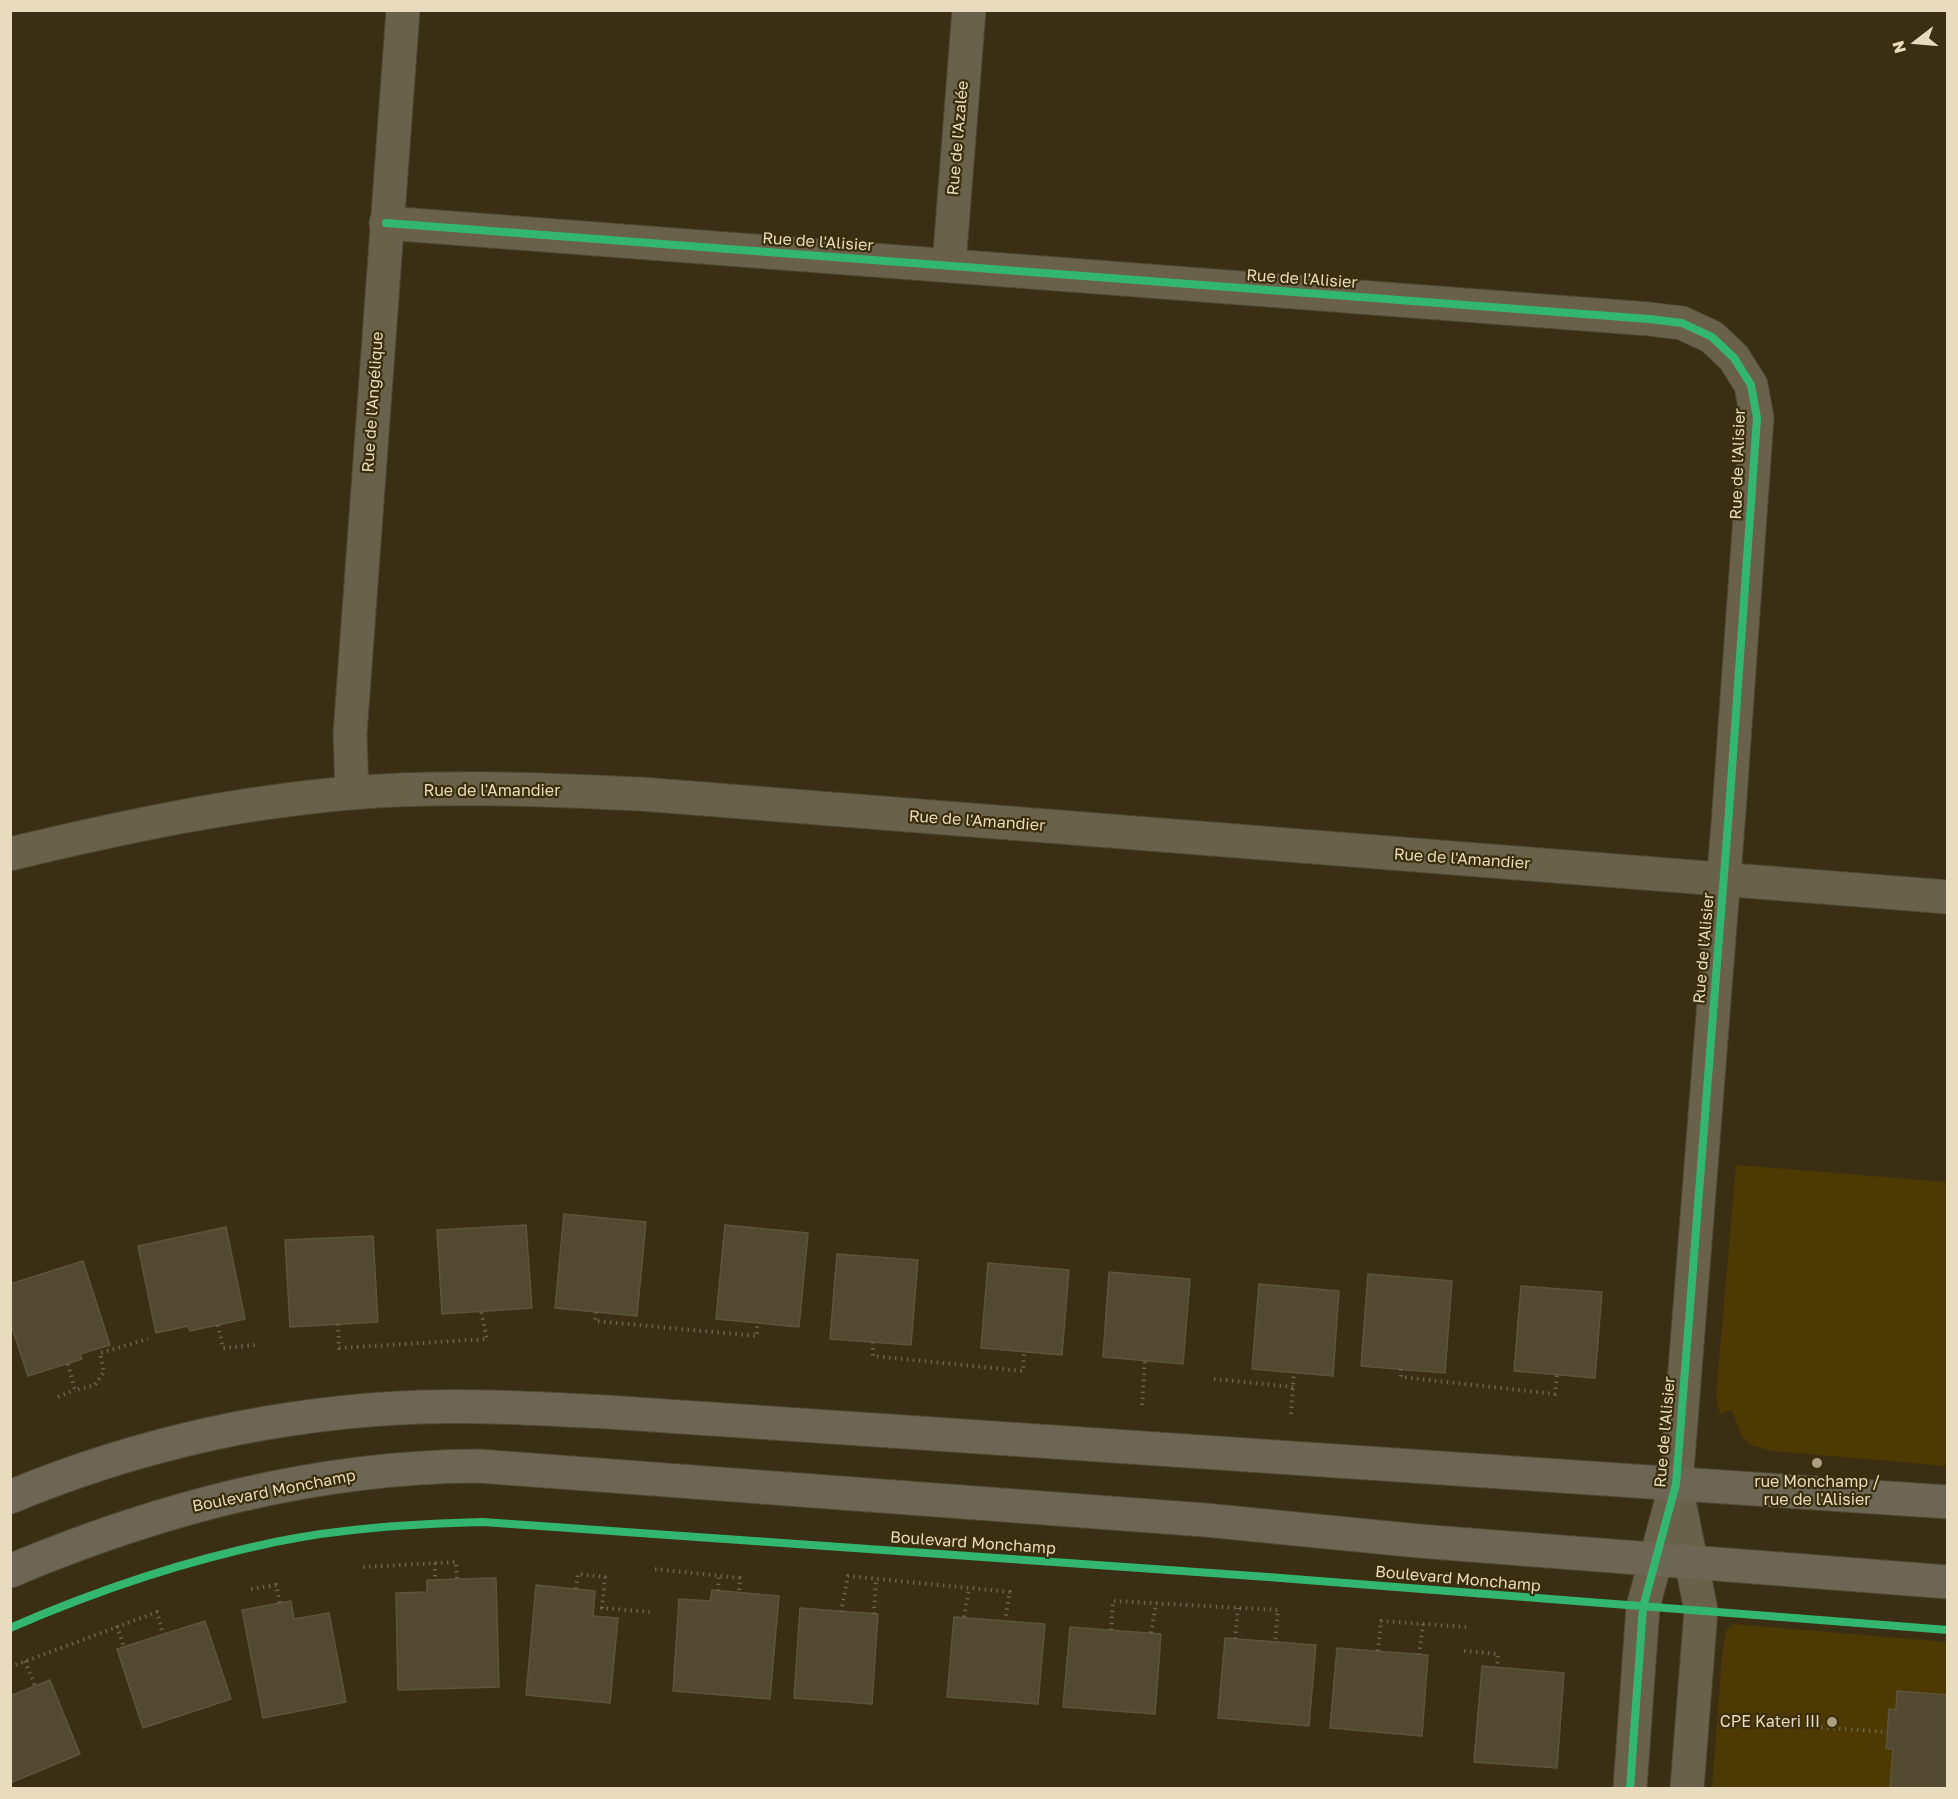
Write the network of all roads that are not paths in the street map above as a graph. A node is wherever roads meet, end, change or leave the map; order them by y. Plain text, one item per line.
1 (403, 10) edge
2 (969, 10) edge
3 (386, 223) junction
4 (949, 265) junction
5 (352, 793) junction
6 (10, 854) edge
7 (1723, 879) junction
8 (1947, 897) edge
9 (1676, 1484) junction
10 (10, 1497) edge
11 (1947, 1502) edge
12 (1656, 1558) junction
13 (1691, 1560) junction
14 (10, 1571) edge
15 (1947, 1582) edge
16 (1630, 1788) edge
17 (1687, 1788) edge

1 - 3 street, Rue de l'Angélique
2 - 4 street, Rue de l'Azalée
3 - 4 street, Rue de l'Alisier
3 - 5 street, Rue de l'Angélique
4 - 7 street, Rue de l'Alisier
5 - 6 street, Rue de l'Amandier
5 - 7 street, Rue de l'Amandier
7 - 8 street, Rue de l'Amandier
7 - 9 street, Rue de l'Alisier
9 - 10 street
9 - 11 street
9 - 12 street, Rue de l'Alisier
9 - 13 street, Rue de l'Alisier
12 - 13 street, Boulevard Monchamp
12 - 14 street, Boulevard Monchamp
12 - 16 street, Rue de l'Alisier
13 - 15 street, Boulevard Monchamp
13 - 17 street, Rue de l'Alisier

